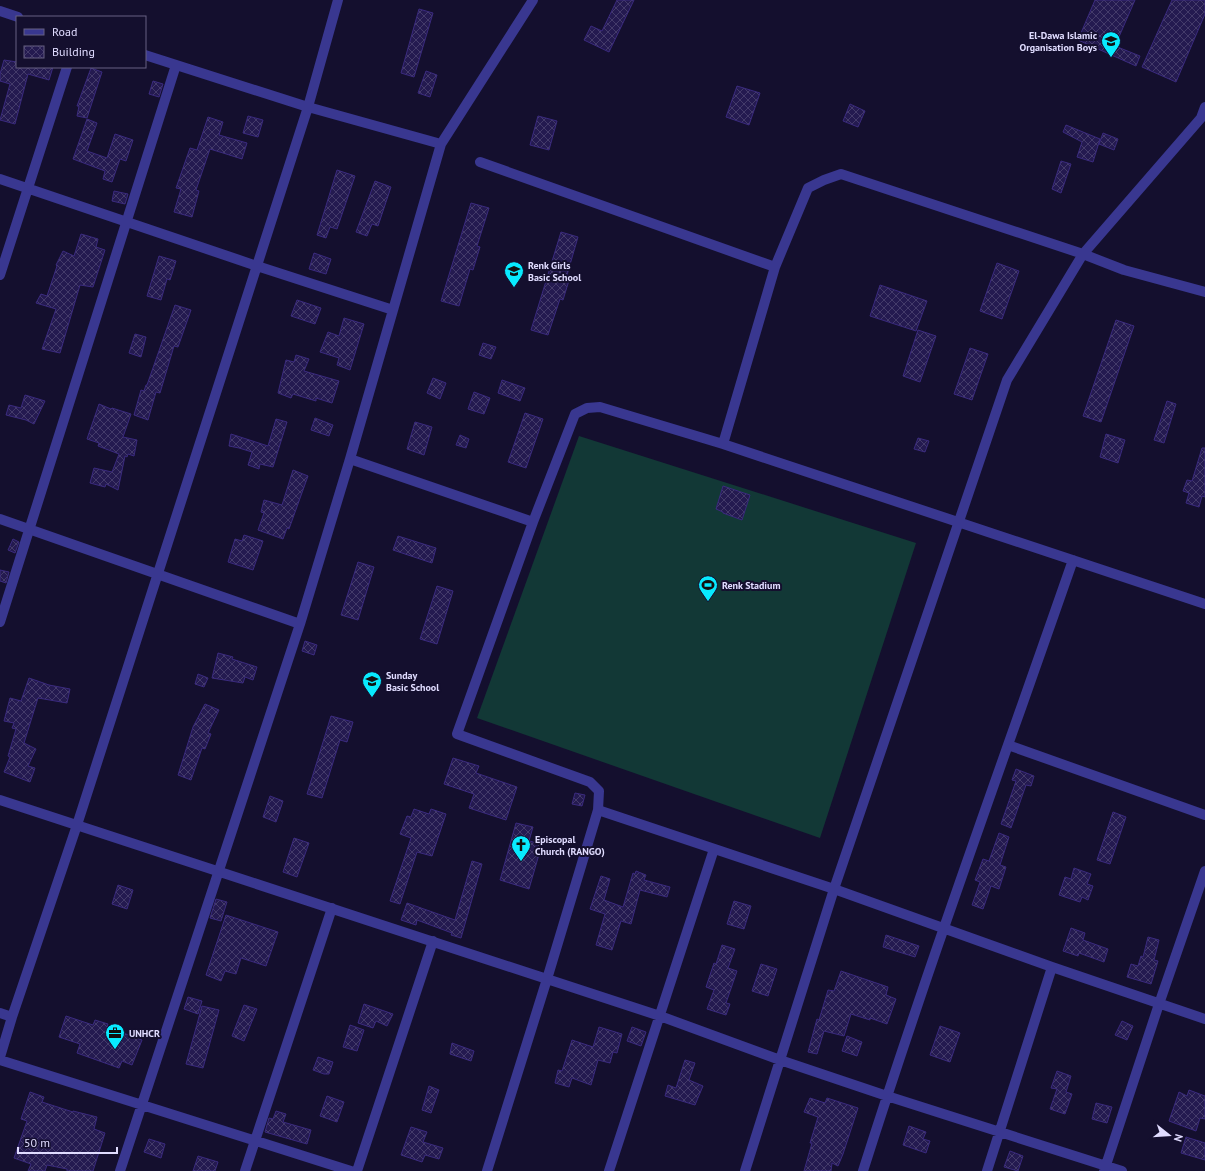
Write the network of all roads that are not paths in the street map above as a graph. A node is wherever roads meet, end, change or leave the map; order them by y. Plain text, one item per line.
1 (338, 0) edge
2 (532, 0) edge
3 (0, 12) edge
4 (16, 16) edge
5 (146, 55) edge
6 (176, 65) junction
7 (67, 68) edge
8 (308, 107) junction
9 (1205, 107) edge
10 (441, 144) junction
11 (480, 162) dead end
12 (0, 179) edge
13 (28, 188) junction
14 (127, 221) junction
15 (1083, 254) junction
16 (257, 266) junction
17 (775, 267) junction
18 (0, 275) edge
19 (1205, 292) edge
20 (393, 310) junction
21 (723, 444) junction
22 (350, 459) junction
23 (0, 519) edge
24 (532, 522) junction
25 (958, 522) junction
26 (30, 528) junction
27 (1073, 560) junction
28 (158, 573) junction
29 (1205, 604) edge
30 (0, 622) edge
31 (300, 624) junction
32 (1008, 745) junction
33 (0, 800) edge
34 (598, 810) junction
35 (1205, 816) edge
36 (77, 825) junction
37 (714, 849) junction
38 (1205, 871) edge
39 (220, 872) junction
40 (834, 889) junction
41 (332, 908) junction
42 (944, 928) junction
43 (433, 941) junction
44 (1052, 967) junction
45 (547, 979) junction
46 (1159, 1004) junction
47 (0, 1013) edge
48 (660, 1016) junction
49 (12, 1017) junction
50 (1205, 1019) edge
51 (0, 1058) edge
52 (780, 1060) junction
53 (887, 1096) junction
54 (142, 1105) junction
55 (1000, 1132) junction
56 (255, 1140) junction
57 (1105, 1168) edge
58 (120, 1171) edge
59 (245, 1171) edge
60 (351, 1171) edge
61 (357, 1171) edge
62 (487, 1171) edge
63 (609, 1171) edge
64 (745, 1171) edge
65 (863, 1171) edge
66 (987, 1171) edge
67 (1122, 1171) edge

1 - 8 street
2 - 10 street
3 - 4 street
5 - 6 street
6 - 8 street
6 - 14 street
7 - 13 street
8 - 10 street
8 - 16 street
9 - 15 street
10 - 20 street
11 - 17 street
12 - 13 street
13 - 14 street
13 - 18 street
14 - 16 street
14 - 26 street
15 - 17 street
15 - 19 street
15 - 25 street
16 - 20 street
16 - 28 street
17 - 21 street
20 - 22 street
21 - 24 street
21 - 25 street
22 - 24 street
22 - 31 street
23 - 26 street
24 - 34 street
25 - 27 street
25 - 40 street
26 - 28 street
26 - 30 street
27 - 29 street
27 - 32 street
28 - 31 street
28 - 36 street
31 - 39 street
32 - 35 street
32 - 42 street
33 - 36 street
34 - 37 street
34 - 45 street
36 - 39 street
36 - 49 street
37 - 40 street
37 - 48 street
38 - 46 street
39 - 41 street
39 - 54 street
40 - 42 street
40 - 52 street
41 - 43 street
41 - 56 street
42 - 44 street
42 - 53 street
43 - 45 street
43 - 61 street
44 - 46 street
44 - 55 street
45 - 48 street
45 - 62 street
46 - 50 street
46 - 57 street
47 - 49 street
48 - 52 street
48 - 63 street
49 - 51 street
51 - 54 street
52 - 53 street
52 - 64 street
53 - 55 street
53 - 65 street
54 - 56 street
54 - 58 street
55 - 57 street
55 - 66 street
56 - 59 street
56 - 60 street
57 - 67 street

